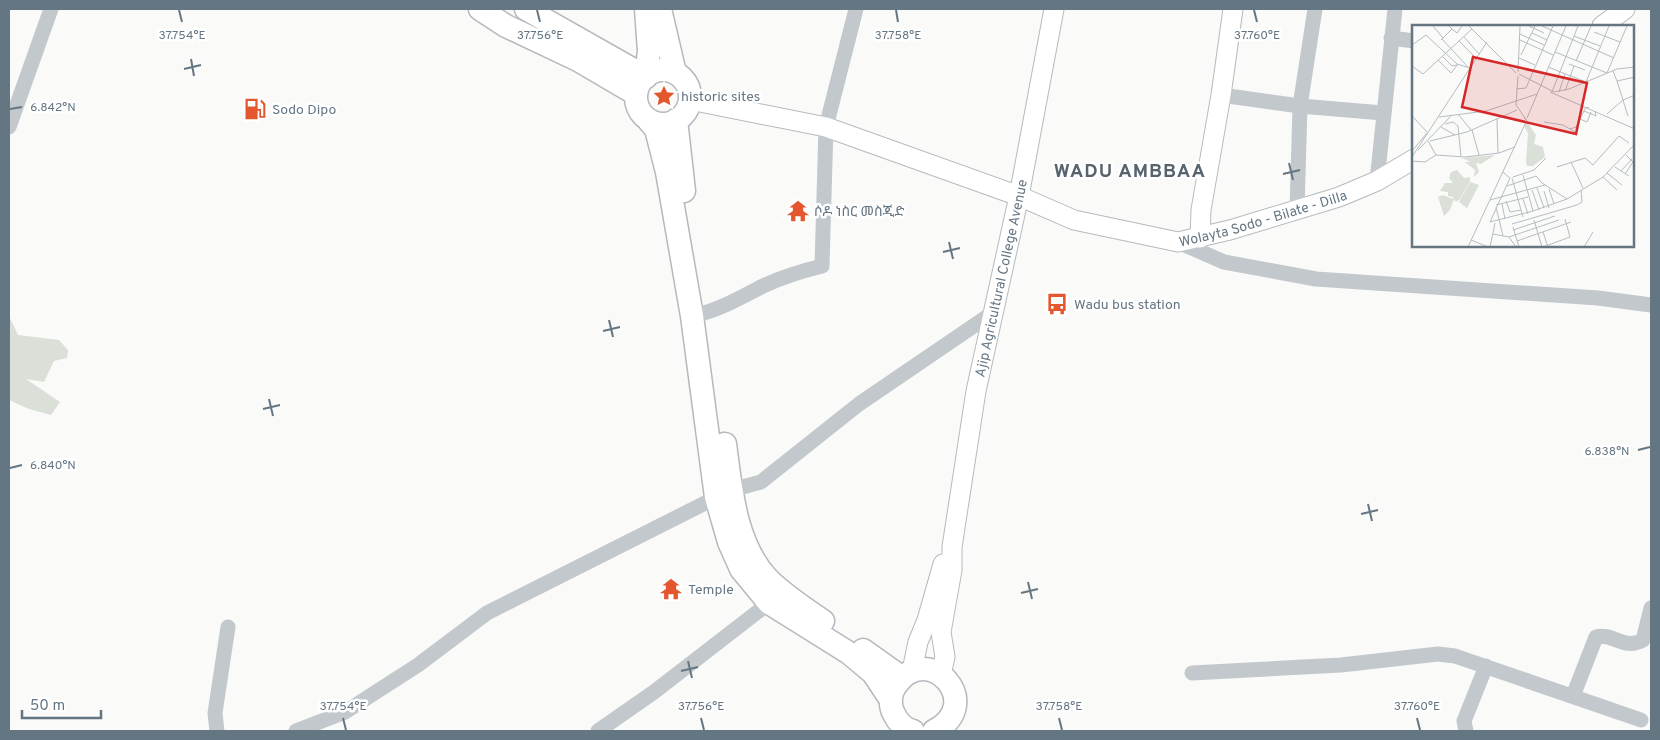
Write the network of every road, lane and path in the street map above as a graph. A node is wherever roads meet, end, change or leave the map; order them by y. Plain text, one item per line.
1 (480, 9) edge
2 (526, 9) edge
3 (646, 9) edge
4 (660, 9) edge
5 (856, 9) edge
6 (1054, 9) edge
7 (1233, 9) edge
8 (1315, 9) edge
9 (1395, 9) edge
10 (1625, 9) edge
11 (46, 10) edge
12 (1603, 25) edge
13 (1391, 38) junction
14 (1412, 41) edge
15 (675, 73) junction
16 (641, 85) junction
17 (1221, 94) junction
18 (690, 100) junction
19 (1300, 106) junction
20 (1383, 113) junction
21 (649, 120) junction
22 (676, 120) junction
23 (9, 127) edge
24 (826, 127) junction
25 (1412, 160) edge
26 (1377, 180) junction
27 (1019, 196) junction
28 (1297, 210) junction
29 (1200, 238) junction
30 (1178, 242) junction
31 (1651, 305) edge
32 (994, 312) junction
33 (699, 315) junction
34 (724, 493) junction
35 (952, 547) junction
36 (769, 603) junction
37 (1651, 608) edge
38 (228, 627) dead end
39 (1486, 666) junction
40 (1192, 673) dead end
41 (906, 674) junction
42 (941, 674) junction
43 (1573, 696) junction
44 (891, 700) junction
45 (1641, 720) dead end
46 (905, 729) edge
47 (217, 731) edge
48 (296, 731) edge
49 (598, 731) edge
50 (934, 731) edge
51 (1466, 731) edge

1 - 16 highway
2 - 16 highway
3 - 16 highway
4 - 15 highway
5 - 24 street
6 - 27 main road, Ajip Agricultural College Avenue
7 - 17 main road
8 - 19 street
9 - 13 street
10 - 12 main road
11 - 23 street
13 - 14 street
13 - 20 street
15 - 16 highway
15 - 18 highway
16 - 21 highway
17 - 19 street
17 - 29 main road
18 - 22 highway
18 - 24 main road, Wolayta Sodo - Bilate - Dilla
19 - 20 street
19 - 28 street
20 - 26 street
21 - 22 highway
21 - 33 highway
22 - 33 highway
24 - 27 main road, Wolayta Sodo - Bilate - Dilla
24 - 33 street
25 - 26 main road, Wolayta Sodo - Bilate - Dilla
26 - 28 main road, Wolayta Sodo - Bilate - Dilla
27 - 30 main road, Wolayta Sodo - Bilate - Dilla
27 - 32 main road, Ajip Agricultural College Avenue
28 - 29 main road, Wolayta Sodo - Bilate - Dilla
29 - 30 main road, Wolayta Sodo - Bilate - Dilla
30 - 31 street
32 - 34 street
32 - 35 main road, Ajip Agricultural College Avenue
33 - 34 highway
34 - 36 highway
34 - 41 highway
34 - 48 street
35 - 41 main road
35 - 42 main road
36 - 44 highway
36 - 49 street
37 - 43 street
38 - 47 street
39 - 40 street
39 - 43 street
39 - 51 street
41 - 42 highway
41 - 44 highway
42 - 50 highway
43 - 45 street
44 - 46 highway

